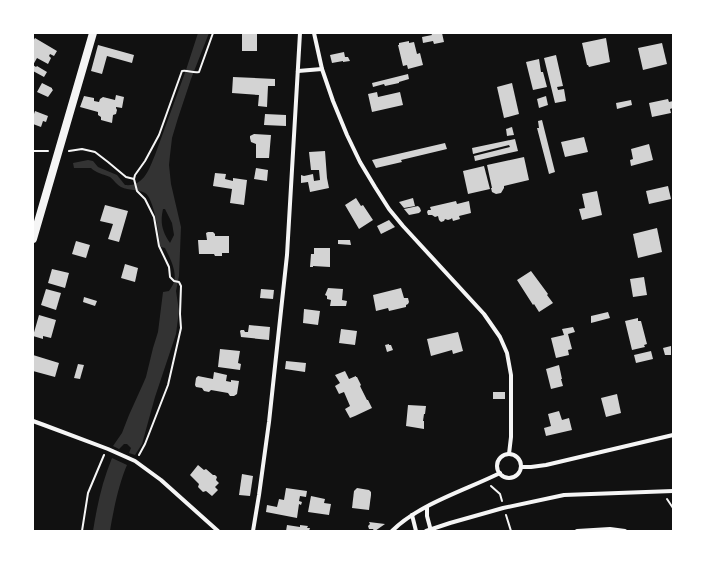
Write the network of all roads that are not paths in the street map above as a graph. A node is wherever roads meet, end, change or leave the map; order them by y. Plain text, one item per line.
1 (93, 33) edge
2 (300, 33) edge
3 (314, 33) edge
4 (322, 69) junction
5 (298, 71) junction
6 (33, 239) edge
7 (33, 422) edge
8 (673, 436) edge
9 (509, 454) junction
10 (521, 467) junction
11 (500, 473) junction
12 (673, 491) edge
13 (427, 507) junction
14 (412, 515) junction
15 (429, 530) edge
16 (218, 531) edge
17 (253, 531) edge
18 (392, 531) edge
19 (416, 531) edge
20 (577, 531) edge
21 (625, 531) edge

1 - 6 main road
2 - 5 street
3 - 4 street
4 - 5 street
4 - 9 street
5 - 17 street
7 - 16 street
8 - 10 street
9 - 10 street
9 - 11 street
10 - 11 street
11 - 13 street
12 - 15 street
13 - 14 street
13 - 15 street
14 - 18 street
14 - 19 street
20 - 21 street

